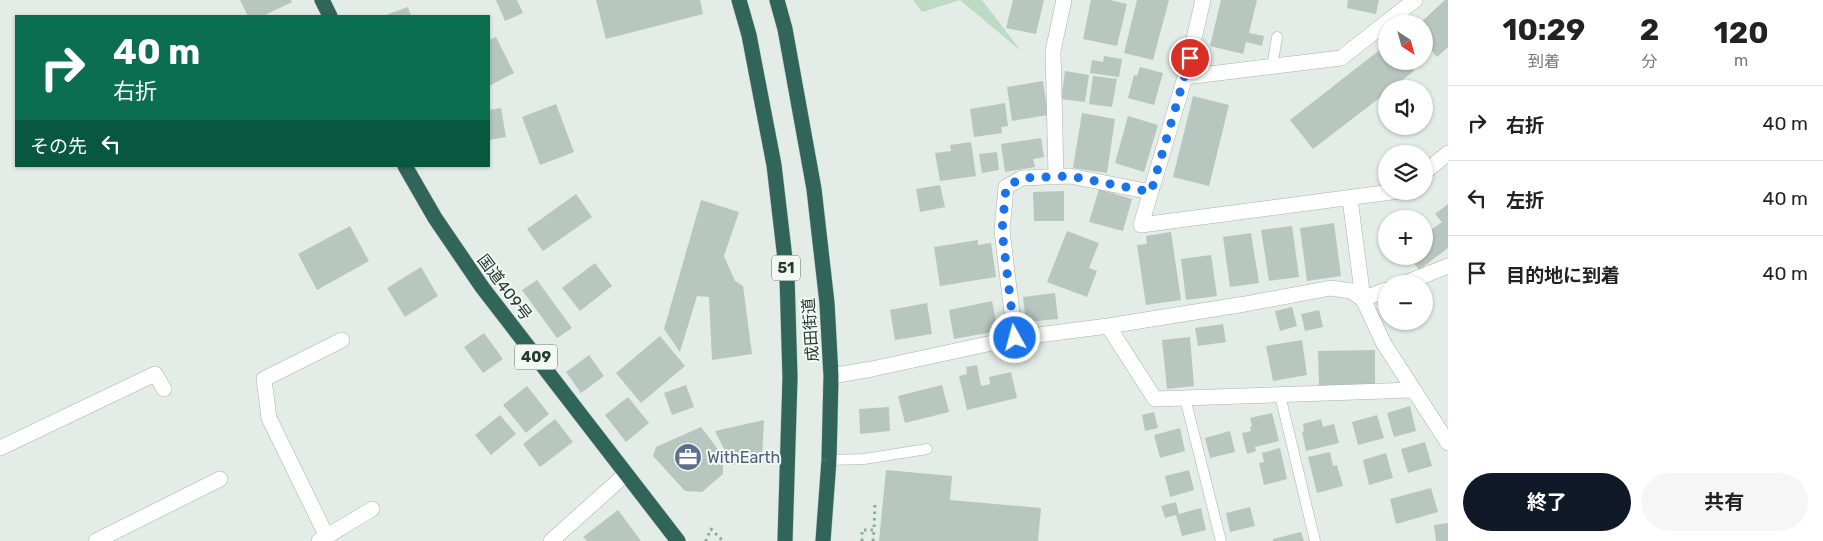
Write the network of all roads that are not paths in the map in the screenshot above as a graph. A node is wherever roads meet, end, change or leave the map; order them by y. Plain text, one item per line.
1 (322, 0) edge
2 (739, 0) edge
3 (777, 0) edge
4 (1064, 0) edge
5 (1203, 0) edge
6 (1406, 3) edge
7 (330, 15) edge
8 (1277, 36) dead end
9 (1272, 66) junction
10 (1185, 77) junction
11 (1448, 153) edge
12 (1433, 166) edge
13 (406, 167) edge
14 (1056, 176) junction
15 (1151, 192) junction
16 (1378, 194) edge
17 (1350, 199) junction
18 (1448, 266) edge
19 (1425, 275) edge
20 (1378, 293) edge
21 (1363, 299) junction
22 (1108, 326) junction
23 (1015, 338) junction
24 (342, 340) dead end
25 (831, 376) junction
26 (164, 388) dead end
27 (1413, 390) junction
28 (1280, 395) junction
29 (1185, 398) junction
30 (1448, 443) edge
31 (0, 448) edge
32 (927, 450) dead end
33 (829, 460) junction
34 (626, 474) junction
35 (220, 479) dead end
36 (372, 509) dead end
37 (323, 539) edge
38 (96, 541) edge
39 (551, 541) edge
40 (678, 541) edge
41 (785, 541) edge
42 (824, 541) edge
43 (1221, 541) edge
44 (1315, 541) edge

1 - 7 highway
2 - 41 highway, 成田街道 / 51
3 - 25 highway, 成田街道 / 51
4 - 14 street
5 - 10 street
6 - 9 street
8 - 9 lane
9 - 10 street
10 - 15 street
11 - 12 street
13 - 34 highway, 国道409号 / 409
14 - 15 street
14 - 23 street
15 - 17 street
16 - 17 street
17 - 21 street
18 - 19 street
20 - 21 street
21 - 22 street
21 - 27 street
22 - 23 street
22 - 29 street
23 - 25 street
24 - 37 street
25 - 33 highway, 成田街道 / 51
26 - 31 street
27 - 28 street
27 - 30 street
28 - 29 street
28 - 44 lane
29 - 43 lane
32 - 33 lane
33 - 42 highway, 成田街道 / 51
34 - 39 street
34 - 40 highway, 国道409号 / 409
35 - 38 street
36 - 37 street

